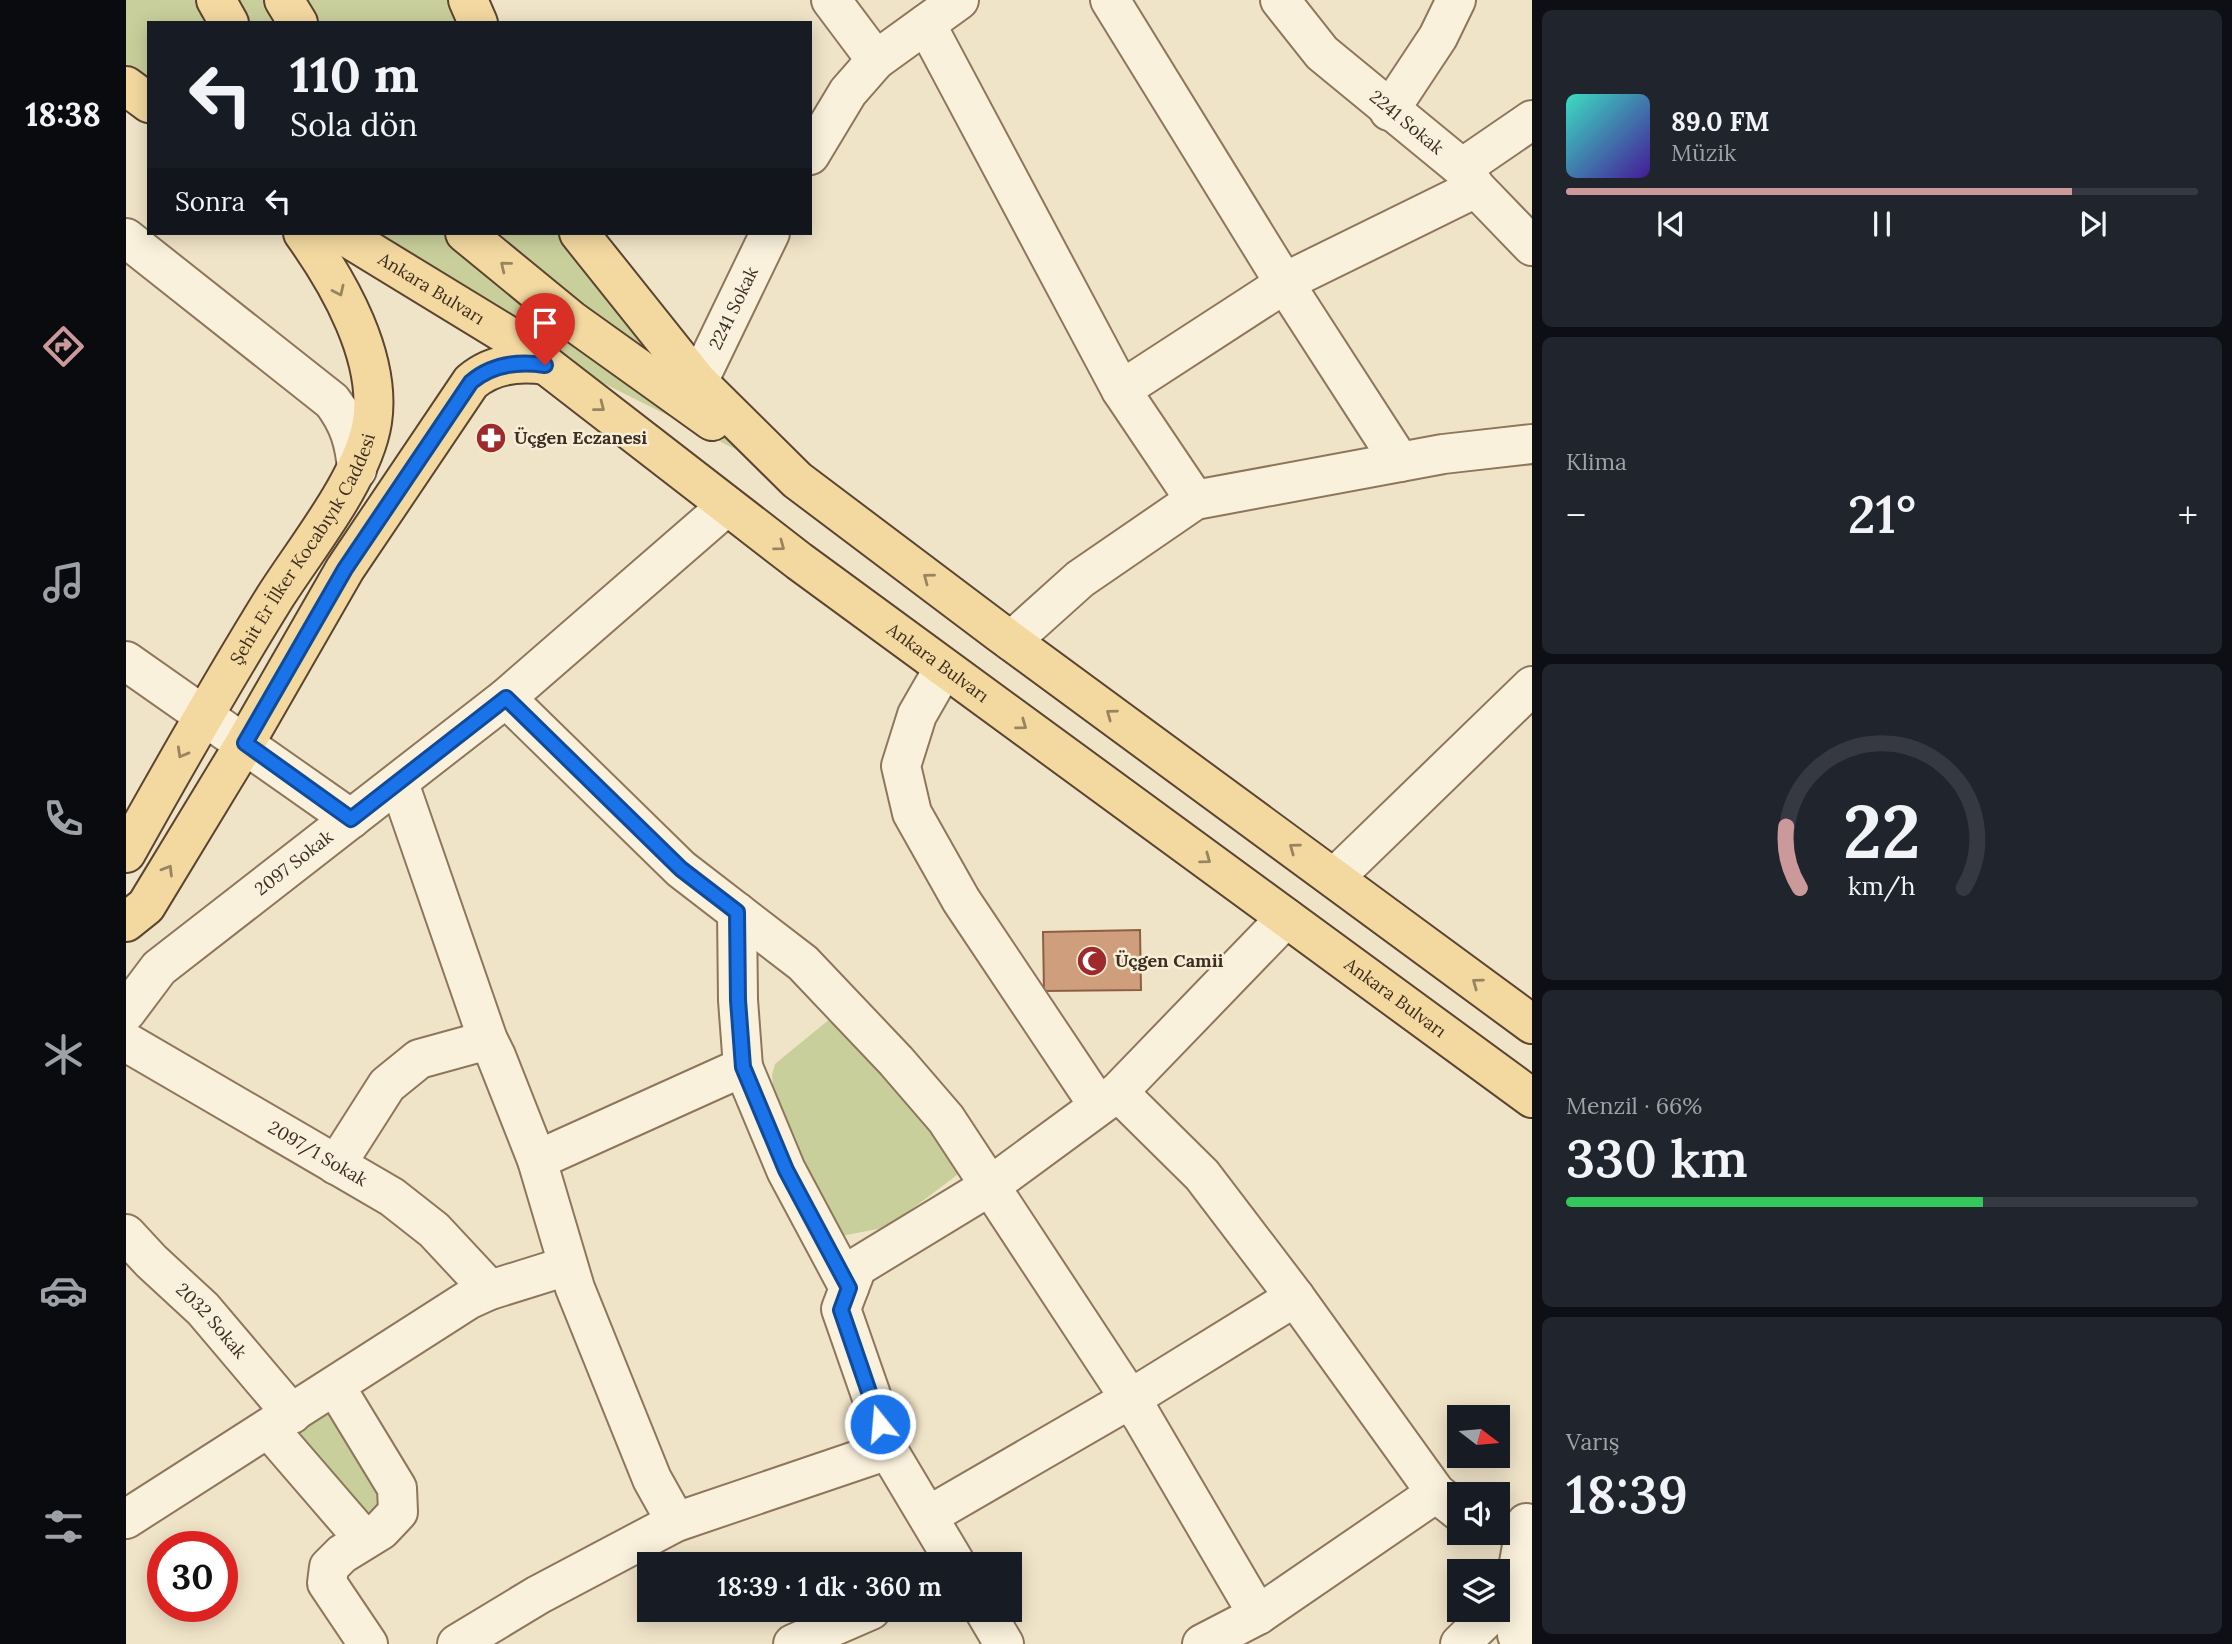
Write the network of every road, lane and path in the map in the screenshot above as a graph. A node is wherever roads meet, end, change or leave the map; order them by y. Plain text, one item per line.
1 (216, 0) edge
2 (284, 0) edge
3 (468, 0) edge
4 (831, 0) edge
5 (959, 0) edge
6 (1110, 0) edge
7 (1280, 0) edge
8 (1456, 0) edge
9 (228, 21) edge
10 (297, 21) edge
11 (477, 21) edge
12 (926, 24) junction
13 (876, 60) junction
14 (126, 86) edge
15 (147, 102) edge
16 (1389, 111) junction
17 (1532, 120) edge
18 (812, 152) edge
19 (1469, 178) junction
20 (304, 235) edge
21 (343, 235) edge
22 (381, 235) edge
23 (467, 235) edge
24 (581, 235) edge
25 (769, 235) edge
26 (126, 238) edge
27 (1532, 246) edge
28 (414, 278) junction
29 (1285, 284) junction
30 (545, 365) junction
31 (698, 382) junction
32 (1121, 390) junction
33 (1532, 444) edge
34 (1400, 462) junction
35 (357, 470) junction
36 (797, 480) junction
37 (1195, 500) junction
38 (727, 506) junction
39 (1011, 640) junction
40 (126, 661) edge
41 (944, 668) junction
42 (1532, 686) edge
43 (506, 698) junction
44 (204, 714) junction
45 (245, 743) junction
46 (399, 783) junction
47 (351, 819) junction
48 (126, 853) edge
49 (1334, 878) junction
50 (737, 912) junction
51 (1286, 918) junction
52 (126, 922) edge
53 (126, 1012) edge
54 (1532, 1024) edge
55 (488, 1040) junction
56 (126, 1042) edge
57 (743, 1067) junction
58 (1108, 1098) junction
59 (1532, 1098) edge
60 (537, 1160) junction
61 (336, 1165) junction
62 (990, 1186) junction
63 (126, 1234) edge
64 (567, 1266) junction
65 (849, 1288) junction
66 (490, 1290) junction
67 (1295, 1297) junction
68 (335, 1386) junction
69 (1130, 1399) junction
70 (280, 1421) junction
71 (888, 1450) junction
72 (1447, 1502) edge
73 (1447, 1504) edge
74 (928, 1516) junction
75 (126, 1519) edge
76 (676, 1522) junction
77 (1519, 1522) edge
78 (364, 1539) junction
79 (949, 1552) edge
80 (1510, 1565) edge
81 (1258, 1615) junction
82 (1510, 1620) edge
83 (843, 1622) edge
84 (991, 1622) edge
85 (1483, 1622) edge
86 (368, 1644) edge
87 (457, 1644) edge
88 (793, 1644) edge
89 (1004, 1644) edge
90 (1202, 1644) edge
91 (1460, 1644) edge
92 (1526, 1644) edge

1 - 9 main road
2 - 10 main road
3 - 11 main road
4 - 13 street
5 - 12 street
6 - 29 street
7 - 16 street, 2241 Sokak
8 - 16 street
12 - 13 street
12 - 32 street
13 - 18 street
14 - 15 main road
16 - 19 street, 2241 Sokak
17 - 19 street
19 - 27 street, 2241 Sokak
19 - 29 street
20 -> 35 main road, Şehit Er İlker Kocabıyık Caddesi
21 - 28 main road, Ankara Bulvarı
22 - 28 main road
36 -> 23 main road
24 - 31 main road
25 - 31 street, 2241 Sokak
26 - 35 street
28 - 30 main road, Ankara Bulvarı
29 - 32 street
29 - 34 street
30 -> 38 main road, Ankara Bulvarı
30 - 45 main road
31 - 36 main road
32 - 37 street
33 - 34 street
34 - 37 street
35 - 44 main road, Şehit Er İlker Kocabıyık Caddesi
39 -> 36 main road
37 - 39 street
38 -> 41 main road, Ankara Bulvarı
38 - 43 street, 2097 Sokak
49 -> 39 main road
40 - 44 street
41 -> 51 main road, Ankara Bulvarı
41 - 58 street
42 - 49 street
43 - 46 street, 2097 Sokak
43 - 50 street
44 - 45 street
44 -> 48 main road, Şehit Er İlker Kocabıyık Caddesi
45 - 47 street
52 -> 45 main road
46 - 47 street, 2097 Sokak
46 - 55 street
47 - 53 street, 2097 Sokak
54 -> 49 main road
50 - 57 street
50 - 62 street
51 - 58 street
51 - 59 main road, Ankara Bulvarı
55 - 60 street
55 - 61 street
56 - 61 street, 2097/1 Sokak
57 - 60 street
57 - 65 street
58 - 62 street
58 - 67 street
60 - 64 street
61 - 66 street, 2097/1 Sokak
62 - 65 street
62 - 69 street
63 - 70 street, 2032 Sokak
64 - 66 street
64 - 76 street
65 - 71 street
66 - 68 street
67 - 69 street
67 - 72 street
68 - 70 street
68 - 78 street
69 - 74 street
69 - 81 street
70 - 75 street
70 - 78 street, 2032 Sokak
71 - 74 street
71 - 76 street
73 - 81 street
74 - 79 street
76 - 87 street
77 - 80 street
78 - 86 street
81 - 90 street
82 - 92 street
83 - 88 street
84 - 89 street
85 - 91 street

